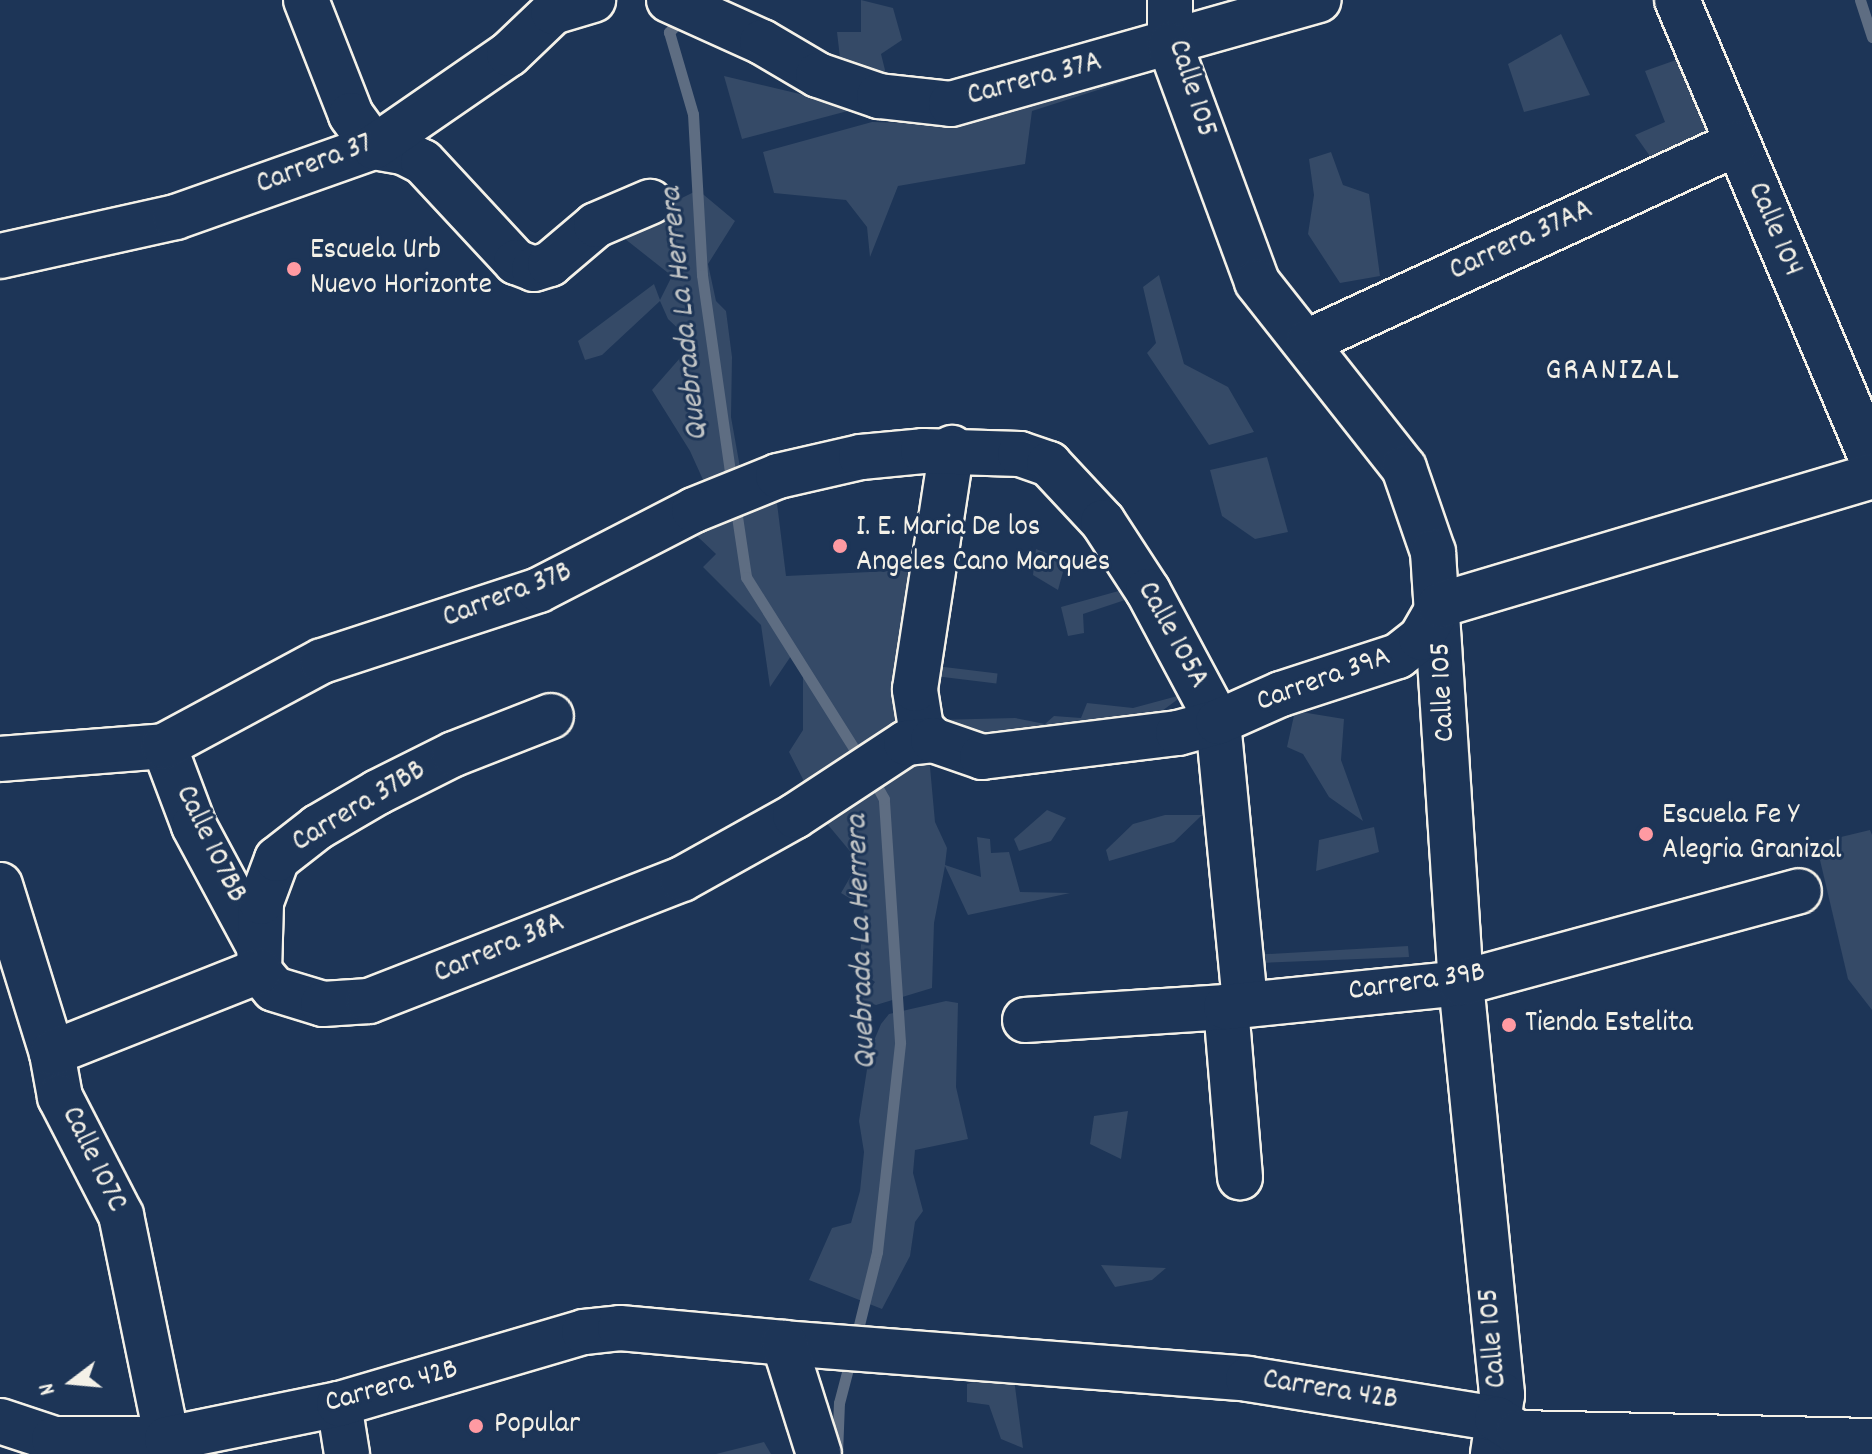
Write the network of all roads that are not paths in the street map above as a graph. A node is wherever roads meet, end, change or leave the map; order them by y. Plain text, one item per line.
1 (306, 0) edge
2 (669, 0) edge
3 (1170, 0) edge
4 (1319, 0) edge
5 (1677, 0) edge
6 (565, 4) edge
7 (1170, 45) junction
8 (1736, 144) junction
9 (374, 147) junction
10 (650, 202) dead end
11 (0, 256) edge
12 (1309, 341) junction
13 (952, 448) junction
14 (1020, 454) joint
15 (1872, 460) edge
16 (1872, 476) edge
17 (1440, 605) junction
18 (551, 716) dead end
19 (1218, 722) junction
20 (933, 740) junction
21 (164, 746) junction
22 (0, 759) edge
23 (0, 885) edge
24 (1799, 891) dead end
25 (258, 957) junction
26 (1461, 983) junction
27 (1235, 1006) junction
28 (1025, 1020) dead end
29 (52, 1053) junction
30 (1240, 1177) dead end
31 (784, 1343) junction
32 (339, 1404) junction
33 (0, 1421) edge
34 (1495, 1437) edge
35 (167, 1439) junction
36 (1872, 1441) edge
37 (52, 1446) edge
38 (347, 1454) edge
39 (819, 1454) edge

1 - 9 street
2 - 7 street, Carrera 37A
3 - 7 street, Calle 105
4 - 7 street, Carrera 37A
5 - 8 street, Calle 104
6 - 9 street, Carrera 37
7 - 12 street, Calle 105
8 - 12 street, Carrera 37AA
8 - 15 street, Calle 104
9 - 10 street
9 - 11 street, Carrera 37
12 - 17 street, Calle 105
13 - 14 street, Carrera 37B
13 - 20 street
13 - 21 street, Carrera 37B
14 - 19 street, Calle 105A
16 - 17 street
17 - 19 street, Carrera 39A
17 - 26 street, Calle 105
18 - 25 street, Carrera 37BB
19 - 20 street, Carrera 39A
19 - 27 street
20 - 25 street, Carrera 38A
21 - 22 street, Carrera 37B
21 - 25 street, Calle 107BB
23 - 29 street, Calle 107C
24 - 26 street, Carrera 39B
25 - 29 street
26 - 27 street, Carrera 39B
26 - 34 street, Calle 105
27 - 28 street, Carrera 39B
27 - 30 street
29 - 35 street, Calle 107C
31 - 32 street, Carrera 42B
31 - 34 street, Carrera 42B
31 - 39 street
32 - 35 street, Carrera 42B
32 - 38 street
33 - 37 street, Carrera 42B
34 - 36 street, Carrera 42B
35 - 37 street, Carrera 42B

